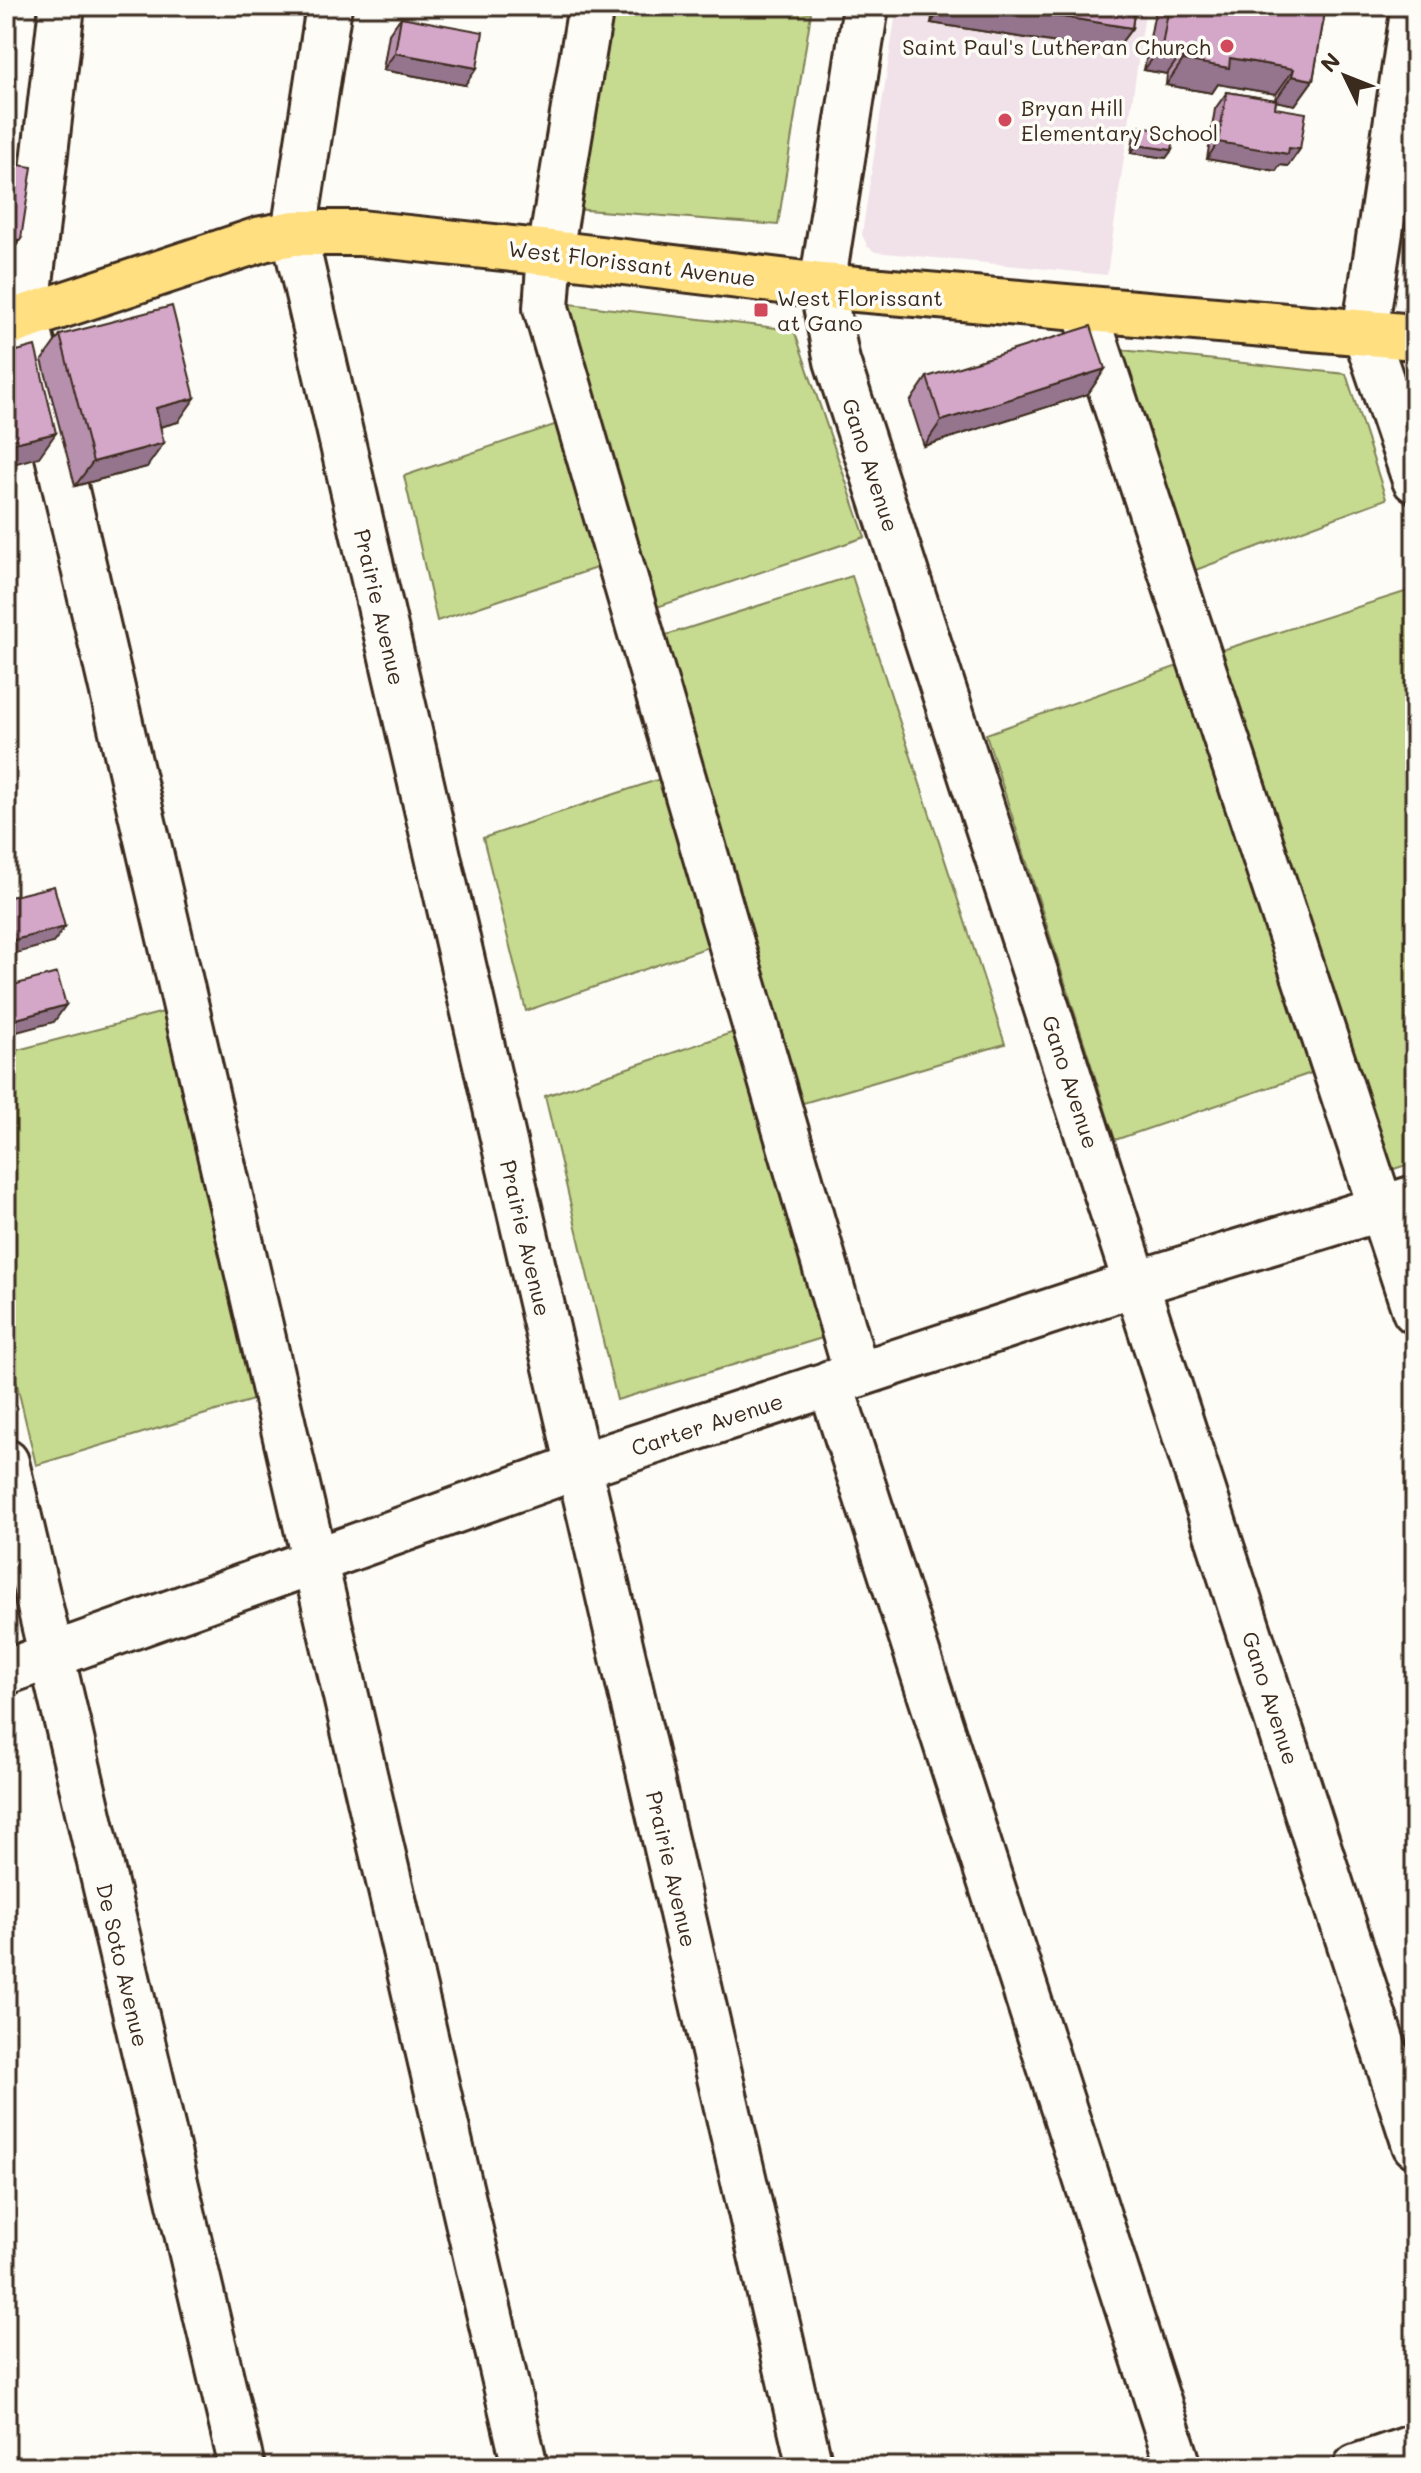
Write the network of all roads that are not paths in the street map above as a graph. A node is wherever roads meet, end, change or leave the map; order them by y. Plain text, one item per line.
1 (62, 6) edge
2 (329, 6) edge
3 (591, 6) edge
4 (866, 6) edge
5 (1414, 6) edge
6 (294, 233) junction
7 (550, 253) junction
8 (822, 286) junction
9 (1084, 308) junction
10 (16, 321) edge
11 (1365, 332) junction
12 (1415, 337) edge
13 (1415, 480) edge
14 (1398, 1203) edge
15 (1137, 1283) junction
16 (1415, 1311) edge
17 (844, 1379) junction
18 (6, 1462) edge
19 (579, 1466) junction
20 (316, 1561) junction
21 (51, 1656) junction
22 (6, 1672) edge
23 (1415, 2145) edge
24 (1415, 2447) edge
25 (242, 2467) edge
26 (525, 2467) edge
27 (810, 2467) edge
28 (1179, 2467) edge
29 (1356, 2467) edge

1 - 10 street
2 - 6 street, Prairie Avenue
3 - 7 street
4 - 8 street, Gano Avenue
5 - 11 street
6 - 7 main road, West Florissant Avenue
6 - 10 main road, West Florissant Avenue
6 - 19 street, Prairie Avenue
7 - 8 main road, West Florissant Avenue
7 - 17 street
8 - 9 main road, West Florissant Avenue
8 - 15 street, Gano Avenue
9 - 11 main road, West Florissant Avenue
9 - 14 street
10 - 20 street
11 - 12 main road, West Florissant Avenue
11 - 13 street
14 - 15 street, Carter Avenue
14 - 16 street
15 - 17 street, Carter Avenue
15 - 23 street, Gano Avenue
17 - 19 street, Carter Avenue
17 - 28 street
18 - 21 street, De Soto Avenue
19 - 20 street, Carter Avenue
19 - 27 street, Prairie Avenue
20 - 21 street, Carter Avenue
20 - 26 street
21 - 22 street, Carter Avenue
21 - 25 street, De Soto Avenue
24 - 29 street

